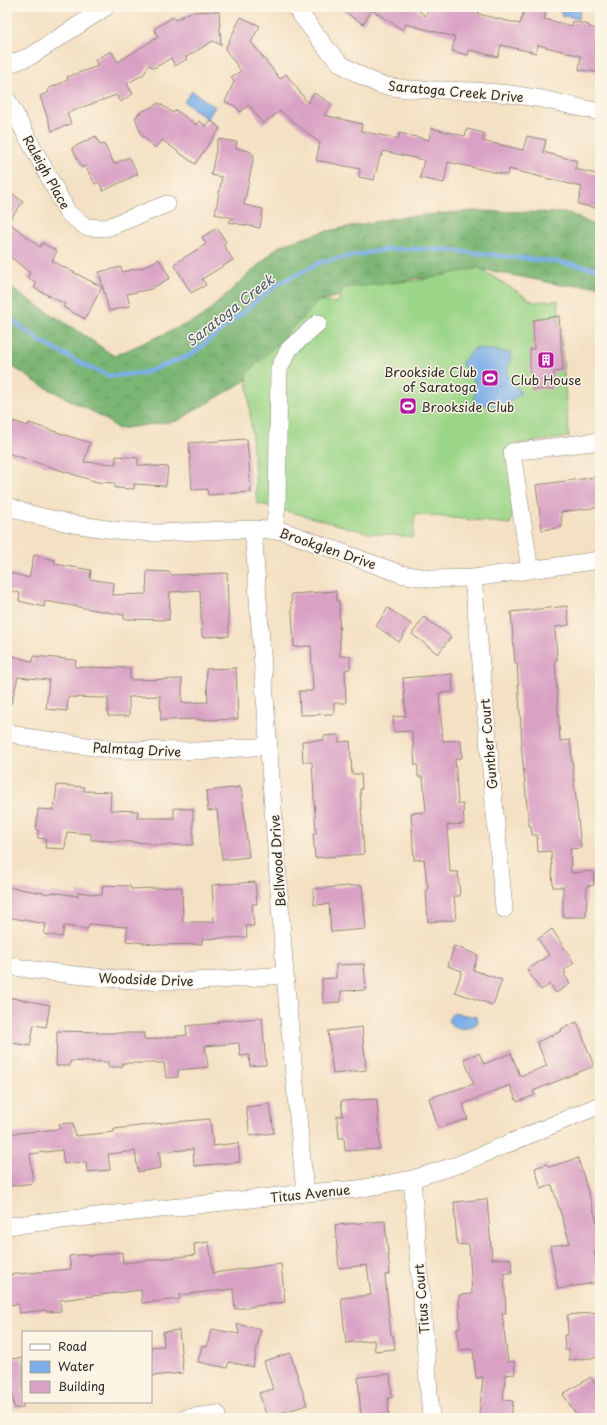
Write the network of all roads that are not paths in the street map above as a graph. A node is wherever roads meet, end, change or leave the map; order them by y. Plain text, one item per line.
1 (106, 7) edge
2 (295, 7) edge
3 (7, 65) edge
4 (7, 99) edge
5 (600, 112) edge
6 (167, 204) dead end
7 (318, 323) dead end
8 (600, 440) edge
9 (7, 506) edge
10 (253, 529) junction
11 (274, 530) junction
12 (600, 560) edge
13 (530, 570) junction
14 (472, 578) junction
15 (7, 732) edge
16 (269, 746) junction
17 (504, 909) dead end
18 (7, 966) edge
19 (285, 975) junction
20 (600, 1107) edge
21 (412, 1179) junction
22 (305, 1193) junction
23 (7, 1226) edge
24 (217, 1414) dead end
25 (187, 1418) edge
26 (431, 1418) edge

1 - 3 street
2 - 5 street, Saratoga Creek Drive
4 - 6 street, Raleigh Place
7 - 11 street
8 - 13 street
9 - 10 street, Brookglen Drive
10 - 11 street, Brookglen Drive
10 - 16 street, Bellwood Drive
11 - 14 street, Brookglen Drive
12 - 13 street, Brookglen Drive
13 - 14 street, Brookglen Drive
14 - 17 street, Gunther Court
15 - 16 street, Palmtag Drive
16 - 19 street, Bellwood Drive
18 - 19 street, Woodside Drive
19 - 22 street, Bellwood Drive
20 - 21 street, Titus Avenue
21 - 22 street, Titus Avenue
21 - 26 street, Titus Court
22 - 23 street, Titus Avenue
24 - 25 street

